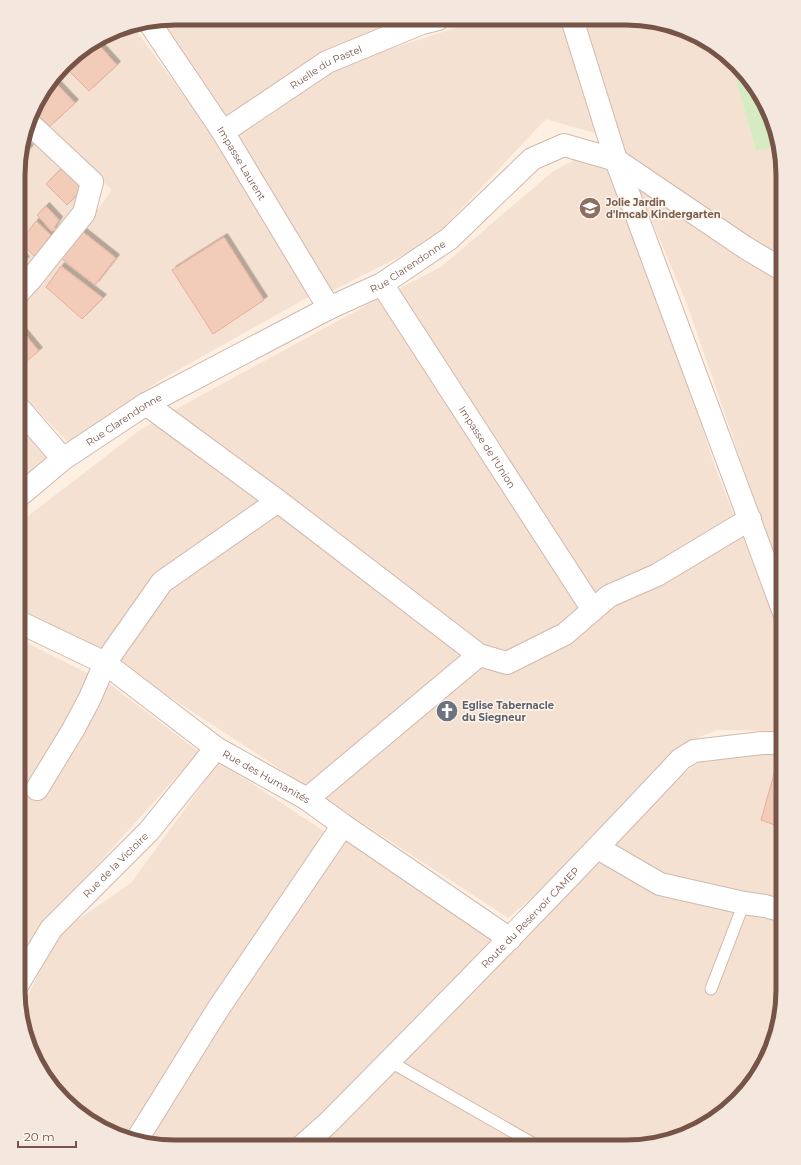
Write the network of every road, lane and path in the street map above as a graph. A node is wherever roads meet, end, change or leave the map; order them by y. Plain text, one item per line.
1 (417, 25) edge
2 (574, 25) edge
3 (153, 27) edge
4 (33, 127) edge
5 (223, 132) junction
6 (616, 160) junction
7 (776, 266) edge
8 (382, 284) junction
9 (25, 286) edge
10 (329, 308) junction
11 (146, 404) junction
12 (25, 415) edge
13 (63, 459) junction
14 (25, 491) edge
15 (278, 501) junction
16 (750, 519) junction
17 (776, 591) edge
18 (593, 610) junction
19 (25, 625) edge
20 (479, 655) junction
21 (105, 663) junction
22 (776, 743) edge
23 (216, 748) junction
24 (37, 789) dead end
25 (307, 799) junction
26 (342, 825) junction
27 (598, 848) junction
28 (744, 903) junction
29 (776, 909) edge
30 (510, 939) junction
31 (25, 972) edge
32 (711, 989) dead end
33 (390, 1061) junction
34 (139, 1136) edge
35 (309, 1140) edge
36 (527, 1140) edge

1 - 5 street, Ruelle du Pastel
2 - 6 street
3 - 5 street, Impasse Laurent
4 - 9 street
5 - 10 street, Impasse Laurent
6 - 7 street, Rue Clarendonne
6 - 8 street, Rue Clarendonne
6 - 16 street
8 - 10 street, Rue Clarendonne
8 - 18 street, Impasse de l'Union
10 - 11 street, Rue Clarendonne
11 - 13 street, Rue Clarendonne
11 - 15 street
12 - 13 street
13 - 14 street, Rue Clarendonne
15 - 20 street
15 - 21 street
16 - 17 street
16 - 18 street
18 - 20 street
19 - 21 street, Rue des Humanités
20 - 25 street
21 - 23 street, Rue des Humanités
21 - 24 street
22 - 27 street, Route du Reservoir CAMEP
23 - 25 street, Rue des Humanités
23 - 31 street, Rue de la Victoire
25 - 26 street, Rue des Humanités
26 - 30 street, Rue des Humanités
26 - 34 street
27 - 28 street
27 - 30 street, Route du Reservoir CAMEP
28 - 29 street
28 - 32 lane
30 - 33 street, Route du Reservoir CAMEP
33 - 35 street, Route du Reservoir CAMEP
33 - 36 lane

